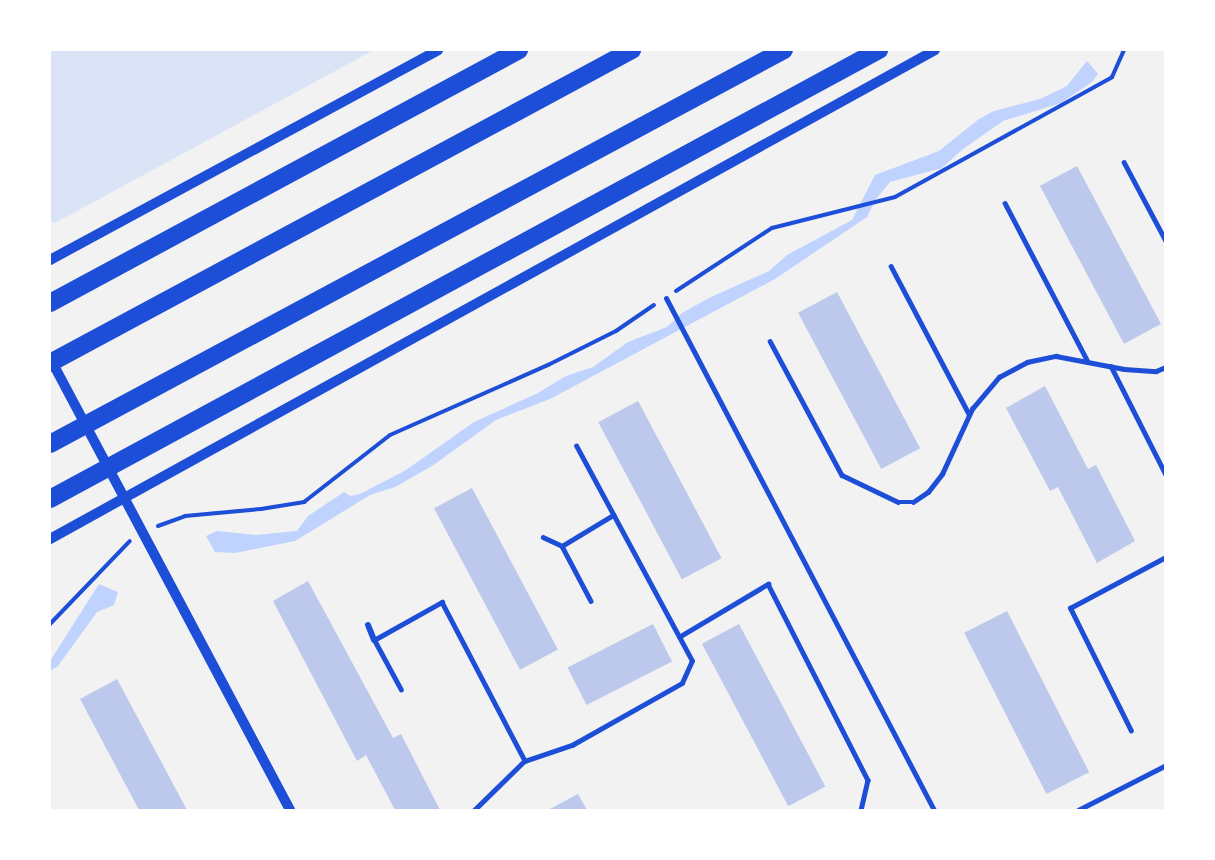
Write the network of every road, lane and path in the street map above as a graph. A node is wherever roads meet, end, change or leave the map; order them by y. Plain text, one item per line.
1 (438, 50) edge
2 (519, 50) edge
3 (632, 50) edge
4 (784, 50) edge
5 (879, 50) edge
6 (935, 50) edge
7 (1124, 50) edge
8 (1124, 162) dead end
9 (1005, 203) dead end
10 (1166, 241) edge
11 (50, 260) edge
12 (891, 266) dead end
13 (666, 298) junction
14 (50, 303) edge
15 (770, 341) dead end
16 (50, 358) edge
17 (1088, 362) junction
18 (50, 363) edge
19 (1111, 366) junction
20 (1166, 367) edge
21 (969, 414) junction
22 (50, 444) edge
23 (576, 446) dead end
24 (1166, 475) edge
25 (125, 497) junction
26 (50, 499) edge
27 (613, 515) junction
28 (144, 534) junction
29 (543, 537) dead end
30 (50, 539) edge
31 (562, 546) junction
32 (1166, 556) edge
33 (591, 601) dead end
34 (50, 624) edge
35 (368, 625) dead end
36 (679, 637) junction
37 (374, 640) junction
38 (402, 690) dead end
39 (1131, 731) dead end
40 (525, 761) junction
41 (1166, 765) edge
42 (290, 810) edge
43 (476, 810) edge
44 (861, 810) edge
45 (934, 810) edge
46 (1078, 810) edge

1 - 11 street
2 - 14 highway
3 - 18 highway
4 - 22 highway
5 - 26 highway
6 - 25 street
7 - 13 path
8 - 10 lane
9 - 17 lane
12 - 21 lane
13 - 28 path
13 - 45 street
15 - 21 lane
16 - 25 street
17 - 19 lane
17 - 21 lane
19 - 20 lane
19 - 24 lane
23 - 27 lane
25 - 28 street
25 - 30 street
27 - 31 lane
27 - 36 lane
28 - 34 path
28 - 42 street
29 - 31 lane
31 - 33 lane
32 - 39 lane
35 - 37 street
36 - 40 lane
36 - 44 lane
37 - 38 lane
37 - 40 lane
40 - 43 lane
41 - 46 street

